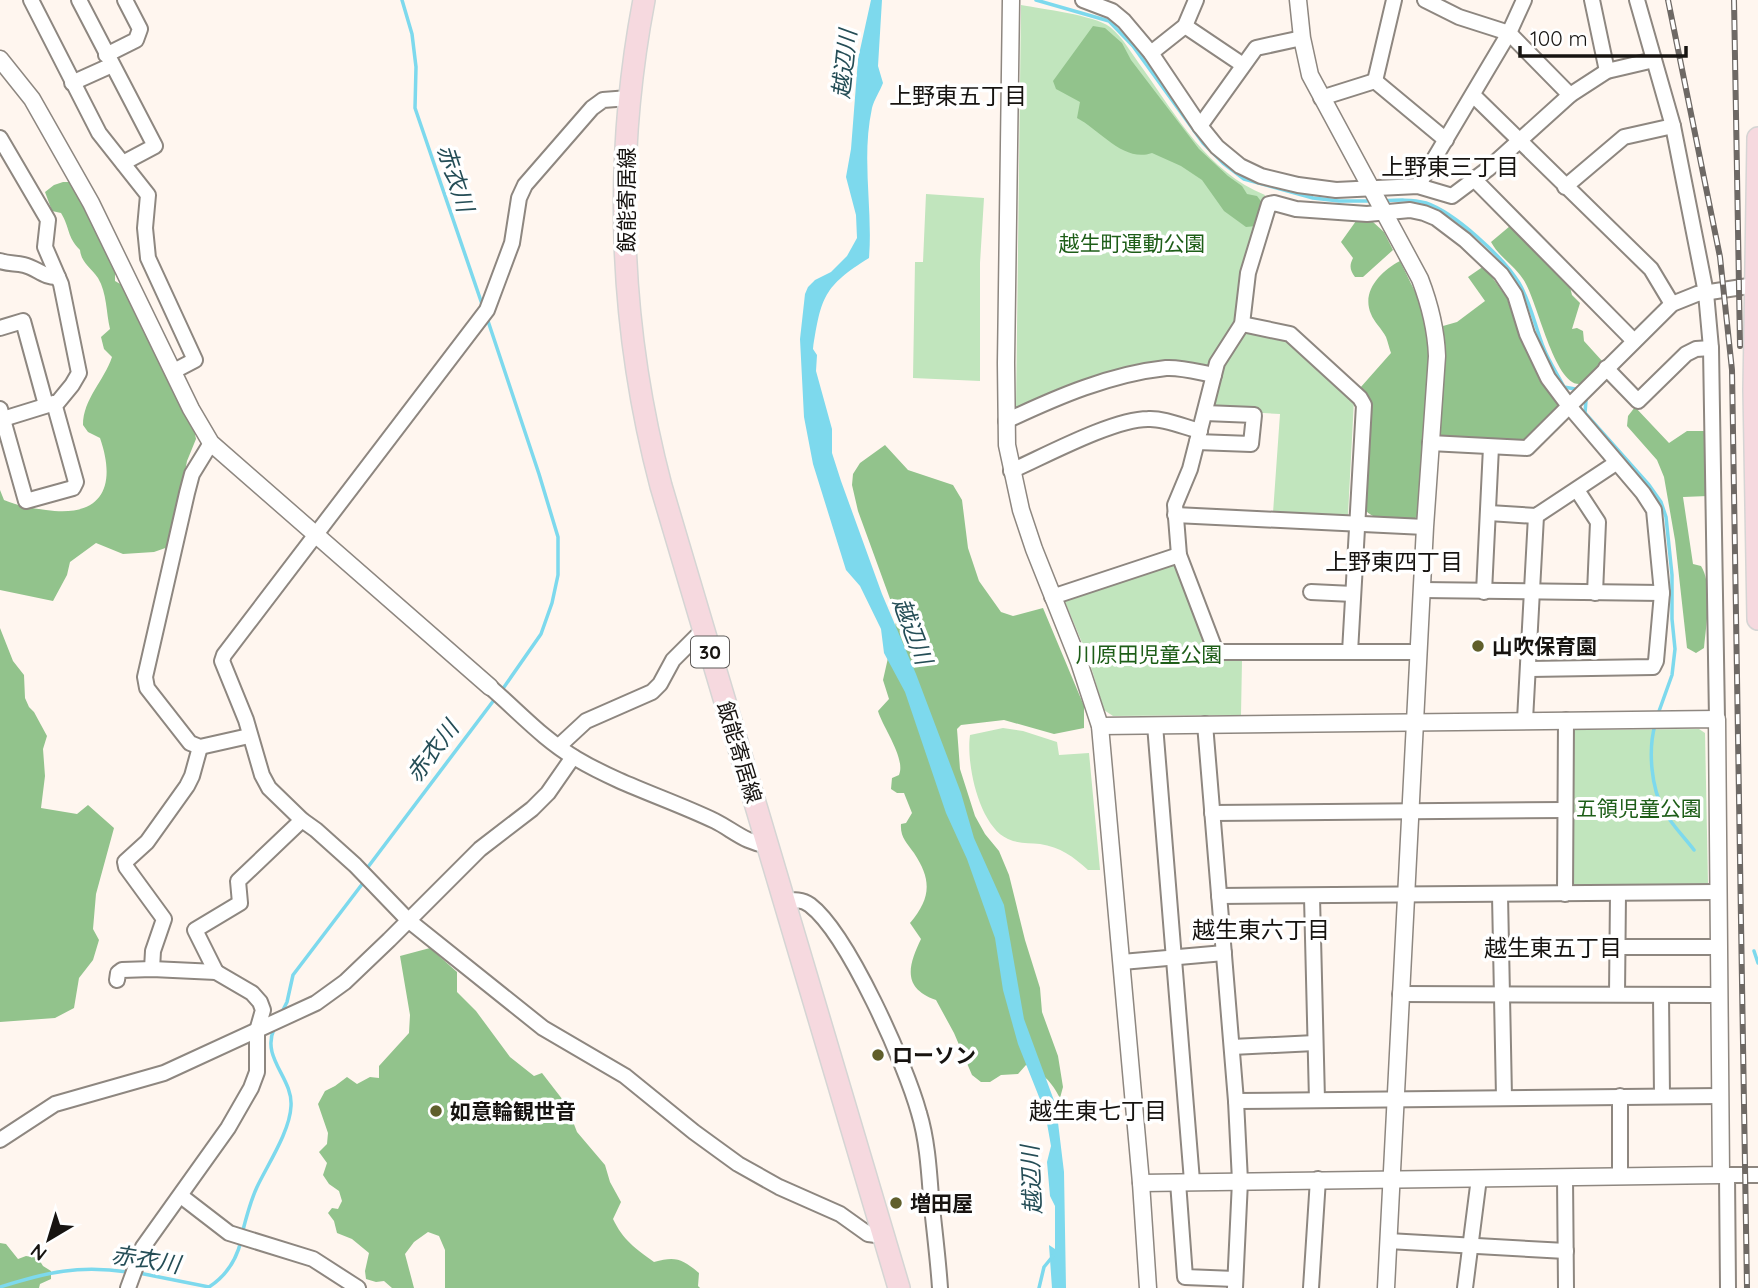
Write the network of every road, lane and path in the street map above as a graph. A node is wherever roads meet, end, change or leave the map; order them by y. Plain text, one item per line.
1 (31, 0) edge
2 (79, 0) edge
3 (125, 0) edge
4 (645, 0) edge
5 (1083, 0) edge
6 (1196, 0) edge
7 (1298, 0) edge
8 (1394, 0) edge
9 (1425, 0) edge
10 (1524, 0) edge
11 (1592, 0) edge
12 (1637, 0) edge
13 (1011, 3) edge
14 (1185, 26) junction
15 (1509, 33) junction
16 (1302, 38) junction
17 (1151, 53) junction
18 (0, 59) edge
19 (109, 60) junction
20 (1654, 60) junction
21 (1242, 65) junction
22 (1607, 71) junction
23 (1375, 81) junction
24 (72, 83) junction
25 (1473, 95) junction
26 (1570, 95) junction
27 (629, 98) junction
28 (1321, 98) junction
29 (1200, 126) junction
30 (1673, 126) junction
31 (0, 138) edge
32 (1758, 138) edge
33 (1446, 140) junction
34 (1519, 141) junction
35 (14, 160) junction
36 (122, 163) junction
37 (0, 169) edge
38 (1474, 179) junction
39 (1418, 186) junction
40 (1564, 187) junction
41 (1376, 200) junction
42 (4, 266) edge
43 (1756, 274) edge
44 (58, 277) junction
45 (1706, 293) junction
46 (1672, 304) junction
47 (1242, 324) junction
48 (0, 328) edge
49 (1634, 341) junction
50 (1711, 348) junction
51 (1606, 368) junction
52 (174, 371) junction
53 (1214, 375) junction
54 (1756, 390) edge
55 (1572, 403) junction
56 (50, 404) junction
57 (1205, 413) junction
58 (1, 414) edge
59 (1006, 421) junction
60 (1199, 436) junction
61 (211, 443) junction
62 (1430, 443) junction
63 (1491, 447) junction
64 (1616, 463) junction
65 (1011, 471) junction
66 (1757, 484) edge
67 (1577, 490) junction
68 (1489, 513) junction
69 (1175, 515) junction
70 (1536, 516) junction
71 (1356, 524) junction
72 (1425, 527) junction
73 (315, 533) junction
74 (1179, 555) junction
75 (1422, 590) junction
76 (1311, 592) dead end
77 (1483, 592) junction
78 (1531, 592) junction
79 (1595, 593) junction
80 (1662, 593) junction
81 (1353, 594) junction
82 (1052, 597) junction
83 (1758, 619) edge
84 (704, 629) junction
85 (1350, 652) junction
86 (1419, 652) junction
87 (1530, 669) junction
88 (490, 687) joint
89 (1717, 719) junction
90 (1525, 720) junction
91 (1566, 720) junction
92 (1416, 722) junction
93 (1205, 724) junction
94 (1155, 725) junction
95 (1100, 726) junction
96 (249, 736) junction
97 (559, 746) junction
98 (200, 747) junction
99 (573, 757) junction
100 (1564, 810) junction
101 (1212, 813) junction
102 (1412, 813) junction
103 (302, 820) junction
104 (768, 845) junction
105 (1717, 892) junction
106 (1565, 894) junction
107 (1618, 894) junction
108 (1500, 895) junction
109 (1219, 896) junction
110 (1405, 896) junction
111 (1312, 897) junction
112 (785, 901) junction
113 (408, 920) junction
114 (1618, 947) junction
115 (1718, 947) junction
116 (1224, 953) junction
117 (1174, 957) junction
118 (1122, 962) junction
119 (152, 969) junction
120 (216, 972) junction
121 (117, 980) dead end
122 (1400, 994) junction
123 (1617, 994) junction
124 (1502, 995) junction
125 (1661, 995) junction
126 (1719, 995) junction
127 (257, 1031) junction
128 (1315, 1043) junction
129 (1232, 1047) junction
130 (1620, 1096) junction
131 (1662, 1096) junction
132 (1720, 1096) junction
133 (1504, 1097) junction
134 (1396, 1099) junction
135 (1317, 1100) junction
136 (1236, 1101) junction
137 (0, 1140) edge
138 (1724, 1175) junction
139 (1758, 1175) edge
140 (1620, 1176) junction
141 (1565, 1177) junction
142 (1479, 1178) junction
143 (1318, 1179) junction
144 (1392, 1180) junction
145 (1240, 1181) junction
146 (1185, 1182) junction
147 (1141, 1183) junction
148 (181, 1196) junction
149 (884, 1236) junction
150 (1388, 1241) junction
151 (1470, 1245) junction
152 (1566, 1251) junction
153 (1235, 1283) edge
154 (128, 1288) edge
155 (358, 1288) edge
156 (899, 1288) edge
157 (940, 1288) edge
158 (1148, 1288) edge
159 (1311, 1288) edge
160 (1386, 1288) edge
161 (1465, 1288) edge
162 (1566, 1288) edge
163 (1728, 1288) edge

1 - 24 street
2 - 19 street
3 - 19 street
4 - 27 main road, 飯能寄居線 / 30
5 - 17 street
6 - 14 street
7 - 16 street
8 - 23 street
9 - 15 street
10 - 15 street
11 - 22 street
12 - 20 street
13 - 59 street
14 - 17 street
14 - 21 street
15 - 25 street
15 - 26 street
16 - 21 street
16 - 28 street
17 - 29 street
18 - 52 street
19 - 24 street
19 - 36 street
20 - 22 street
20 - 30 street
21 - 29 street
22 - 26 street
23 - 28 street
23 - 33 street
24 - 36 street
25 - 33 street
25 - 34 street
26 - 34 street
27 - 73 street
27 - 84 main road, 飯能寄居線 / 30
28 - 41 street
29 - 41 street
30 - 40 street
30 - 45 street
31 - 35 street
32 - 43 main road
33 - 39 street
34 - 38 street
34 - 40 street
35 - 37 street
35 - 44 street
36 - 52 street
38 - 39 street
38 - 49 street
39 - 41 street
40 - 46 street
41 - 47 street
41 - 55 street
41 - 62 street
42 - 44 street
43 - 45 street
43 - 54 main road
44 - 56 street
45 - 46 street
45 - 50 street
46 - 49 street
47 - 53 street
47 - 71 street
48 - 56 street
49 - 51 street
50 - 51 street
50 - 89 street
51 - 55 street
52 - 61 street
53 - 57 street
53 - 59 street
54 - 66 main road
55 - 63 street
55 - 64 street
56 - 58 street
56 - 58 street
57 - 60 street
57 - 60 street
59 - 65 street
60 - 65 street
60 - 69 street
61 - 73 street
61 - 98 street
62 - 63 street
62 - 72 street
63 - 68 street
64 - 67 street
64 - 80 street
65 - 82 street
66 - 83 main road
67 - 70 street
67 - 79 street
68 - 70 street
68 - 77 street
69 - 71 street
69 - 74 street
70 - 78 street
71 - 72 street
71 - 81 street
72 - 75 street
73 - 88 street
73 - 96 street
74 - 82 street
74 - 85 street
75 - 77 street
75 - 86 street
76 - 81 street
77 - 78 street
78 - 79 street
78 - 87 street
79 - 80 street
80 - 87 street
81 - 85 street
82 - 95 street
84 - 97 street
84 - 104 main road, 飯能寄居線 / 30
85 - 86 street
86 - 92 street
87 - 90 street
88 - 97 street
89 - 91 street
89 - 105 street
90 - 91 street
90 - 92 street
91 - 100 street
92 - 93 street
92 - 102 street
93 - 94 street
93 - 101 street
94 - 95 street
94 - 117 street
95 - 118 street
96 - 98 street
96 - 103 street
97 - 99 street
98 - 119 street
99 - 104 street
99 - 113 street
100 - 102 street
100 - 106 street
101 - 102 street
101 - 109 street
102 - 110 street
103 - 113 street
103 - 120 street
104 - 112 main road, 飯能寄居線 / 30
105 - 107 street
105 - 115 street
106 - 107 street
106 - 108 street
107 - 114 street
108 - 110 street
108 - 124 street
109 - 111 street
109 - 116 street
110 - 111 street
110 - 122 street
111 - 128 street
112 - 149 main road, 飯能寄居線 / 30
112 - 157 street
113 - 127 street
113 - 149 street
114 - 115 street
114 - 123 street
115 - 126 street
116 - 117 street
116 - 129 street
117 - 118 street
117 - 146 street
118 - 147 street
119 - 120 street
119 - 121 street
120 - 127 street
122 - 124 street
122 - 134 street
123 - 124 street
123 - 125 street
124 - 133 street
125 - 126 street
125 - 131 street
126 - 132 street
127 - 137 street
127 - 148 street
128 - 129 street
128 - 135 street
129 - 136 street
130 - 131 street
130 - 133 street
130 - 140 street
131 - 132 street
132 - 138 street
133 - 134 street
134 - 135 street
134 - 144 street
135 - 136 street
136 - 145 street
138 - 139 street
138 - 140 street
138 - 163 street
140 - 141 street
141 - 142 street
141 - 152 street
142 - 144 street
142 - 151 street
143 - 144 street
143 - 145 street
143 - 159 street
144 - 150 street
145 - 146 street
145 - 153 street
146 - 147 street
146 - 153 street
147 - 158 street
148 - 154 street
148 - 155 street
149 - 156 main road, 飯能寄居線 / 30
150 - 151 street
150 - 160 street
151 - 152 street
151 - 161 street
152 - 162 street

